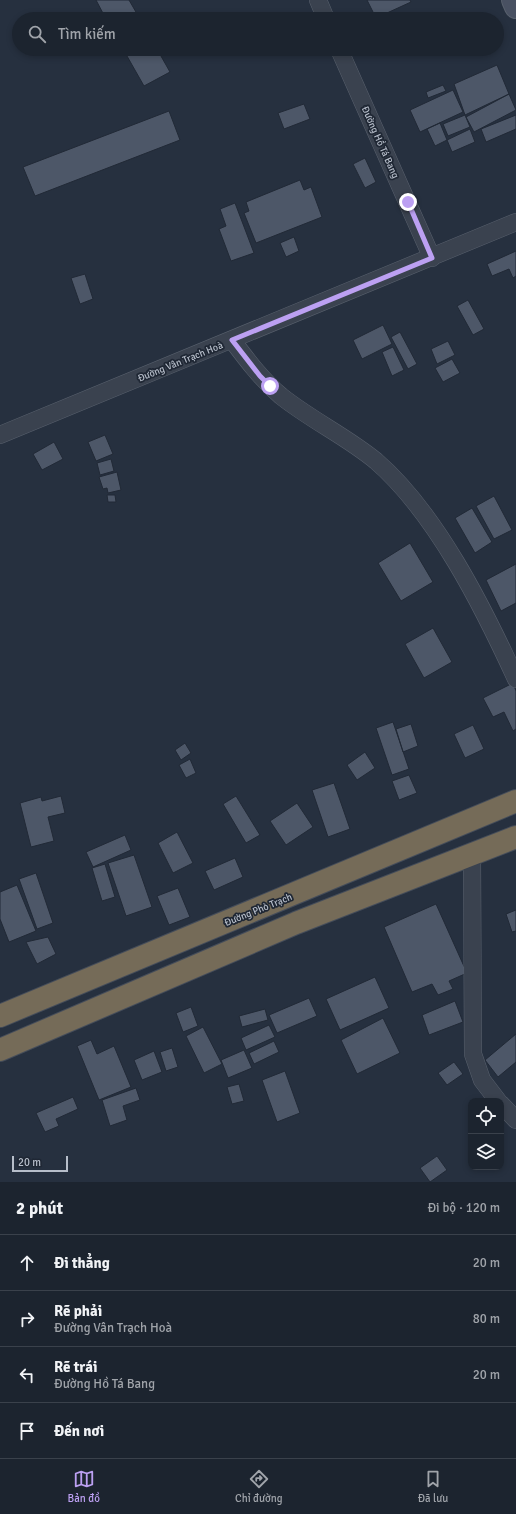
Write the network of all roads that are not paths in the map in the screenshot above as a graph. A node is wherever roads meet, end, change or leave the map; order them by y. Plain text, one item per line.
1 (318, 0) edge
2 (513, 0) edge
3 (516, 7) edge
4 (323, 12) edge
5 (342, 56) edge
6 (516, 222) edge
7 (432, 258) junction
8 (232, 340) junction
9 (0, 435) edge
10 (516, 679) edge
11 (516, 801) edge
12 (516, 837) edge
13 (472, 855) junction
14 (286, 898) junction
15 (296, 923) junction
16 (0, 1016) edge
17 (0, 1050) edge
18 (496, 1098) edge
19 (504, 1107) edge
20 (516, 1120) edge

1 - 4 street
2 - 3 street
5 - 7 street, Đường Hồ Tá Bang
6 - 7 street, Đường Vân Trạch Hoà
7 - 8 street, Đường Vân Trạch Hoà
8 - 9 street, Đường Vân Trạch Hoà
8 - 10 street
11 - 14 highway, Đường Phò Trạch
12 - 13 highway
13 - 15 highway
13 - 18 street
14 - 15 highway
14 - 16 highway, Đường Phò Trạch
15 - 17 highway
19 - 20 street

